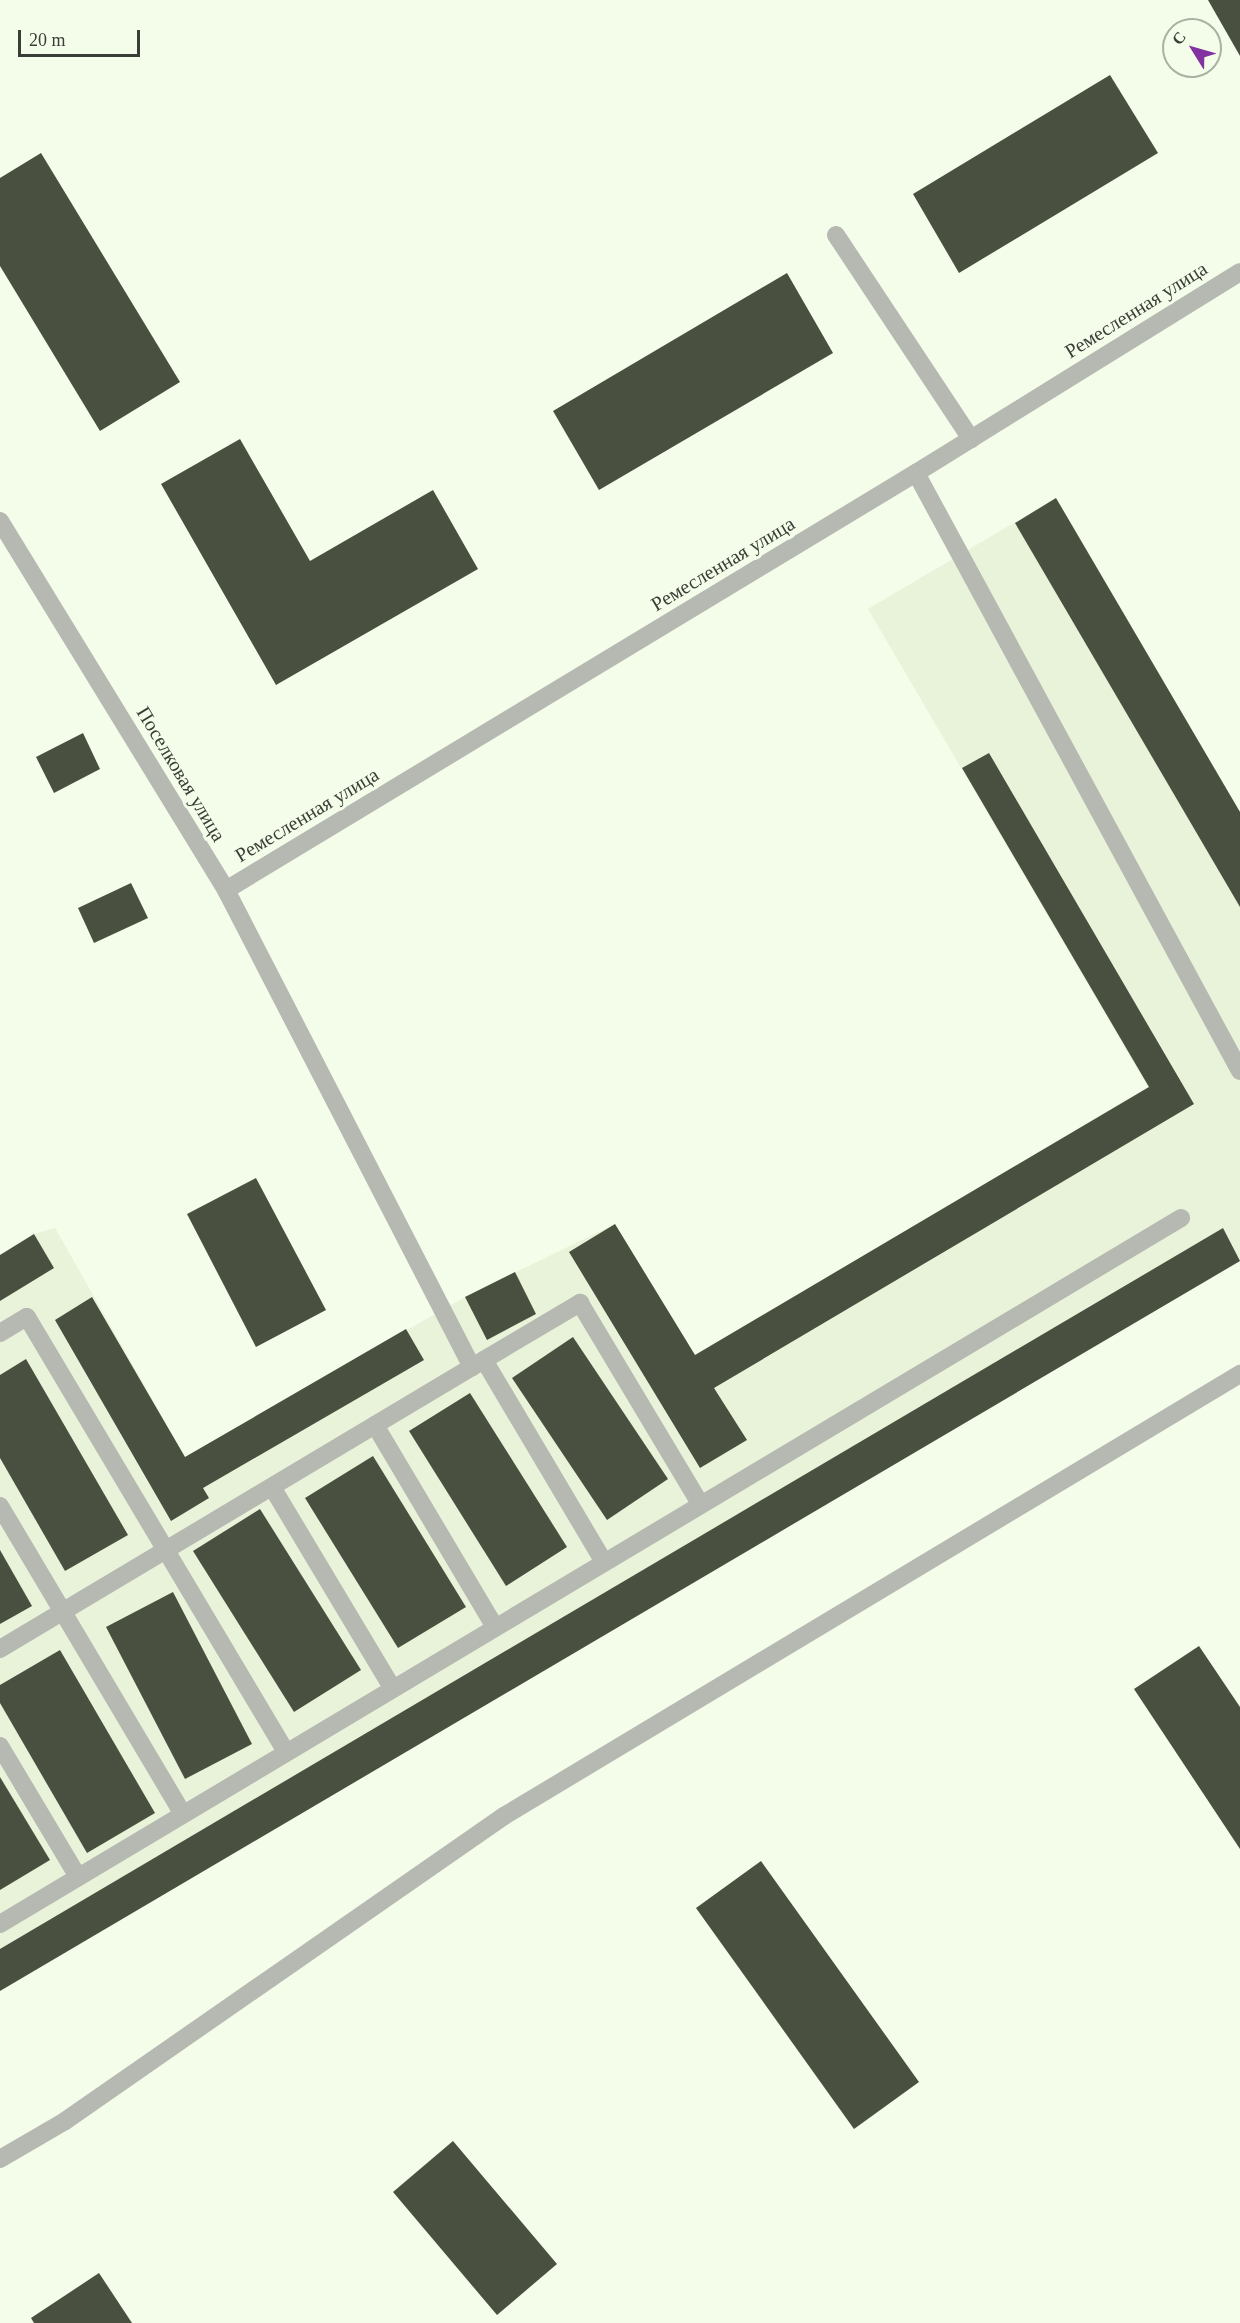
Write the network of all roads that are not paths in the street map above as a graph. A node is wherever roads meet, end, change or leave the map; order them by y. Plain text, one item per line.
1 (836, 235) dead end
2 (1240, 272) edge
3 (971, 439) junction
4 (916, 473) junction
5 (0, 521) edge
6 (226, 890) junction
7 (1240, 1071) edge
8 (1181, 1218) dead end
9 (0, 1333) edge
10 (478, 1363) junction
11 (1240, 1374) edge
12 (375, 1425) junction
13 (272, 1487) junction
14 (701, 1505) junction
15 (0, 1506) edge
16 (165, 1550) junction
17 (604, 1562) junction
18 (62, 1611) junction
19 (495, 1627) junction
20 (0, 1649) edge
21 (393, 1689) junction
22 (0, 1746) edge
23 (286, 1752) junction
24 (183, 1814) junction
25 (78, 1877) junction
26 (0, 1924) edge
27 (0, 2159) edge

1 - 3 street
2 - 3 street, Ремесленная улица
3 - 4 street, Ремесленная улица
4 - 6 street, Ремесленная улица
4 - 7 street
5 - 6 street, Поселковая улица
6 - 10 street, Поселковая улица
8 - 14 street
9 - 16 street
10 - 12 street
10 - 14 street
10 - 17 street, Поселковая улица
11 - 27 street
12 - 13 street
12 - 19 street
13 - 16 street
13 - 21 street
14 - 17 street
15 - 18 street
16 - 18 street
16 - 23 street
17 - 19 street
18 - 20 street
18 - 24 street
19 - 21 street
21 - 23 street
22 - 25 street
23 - 24 street
24 - 25 street
25 - 26 street

